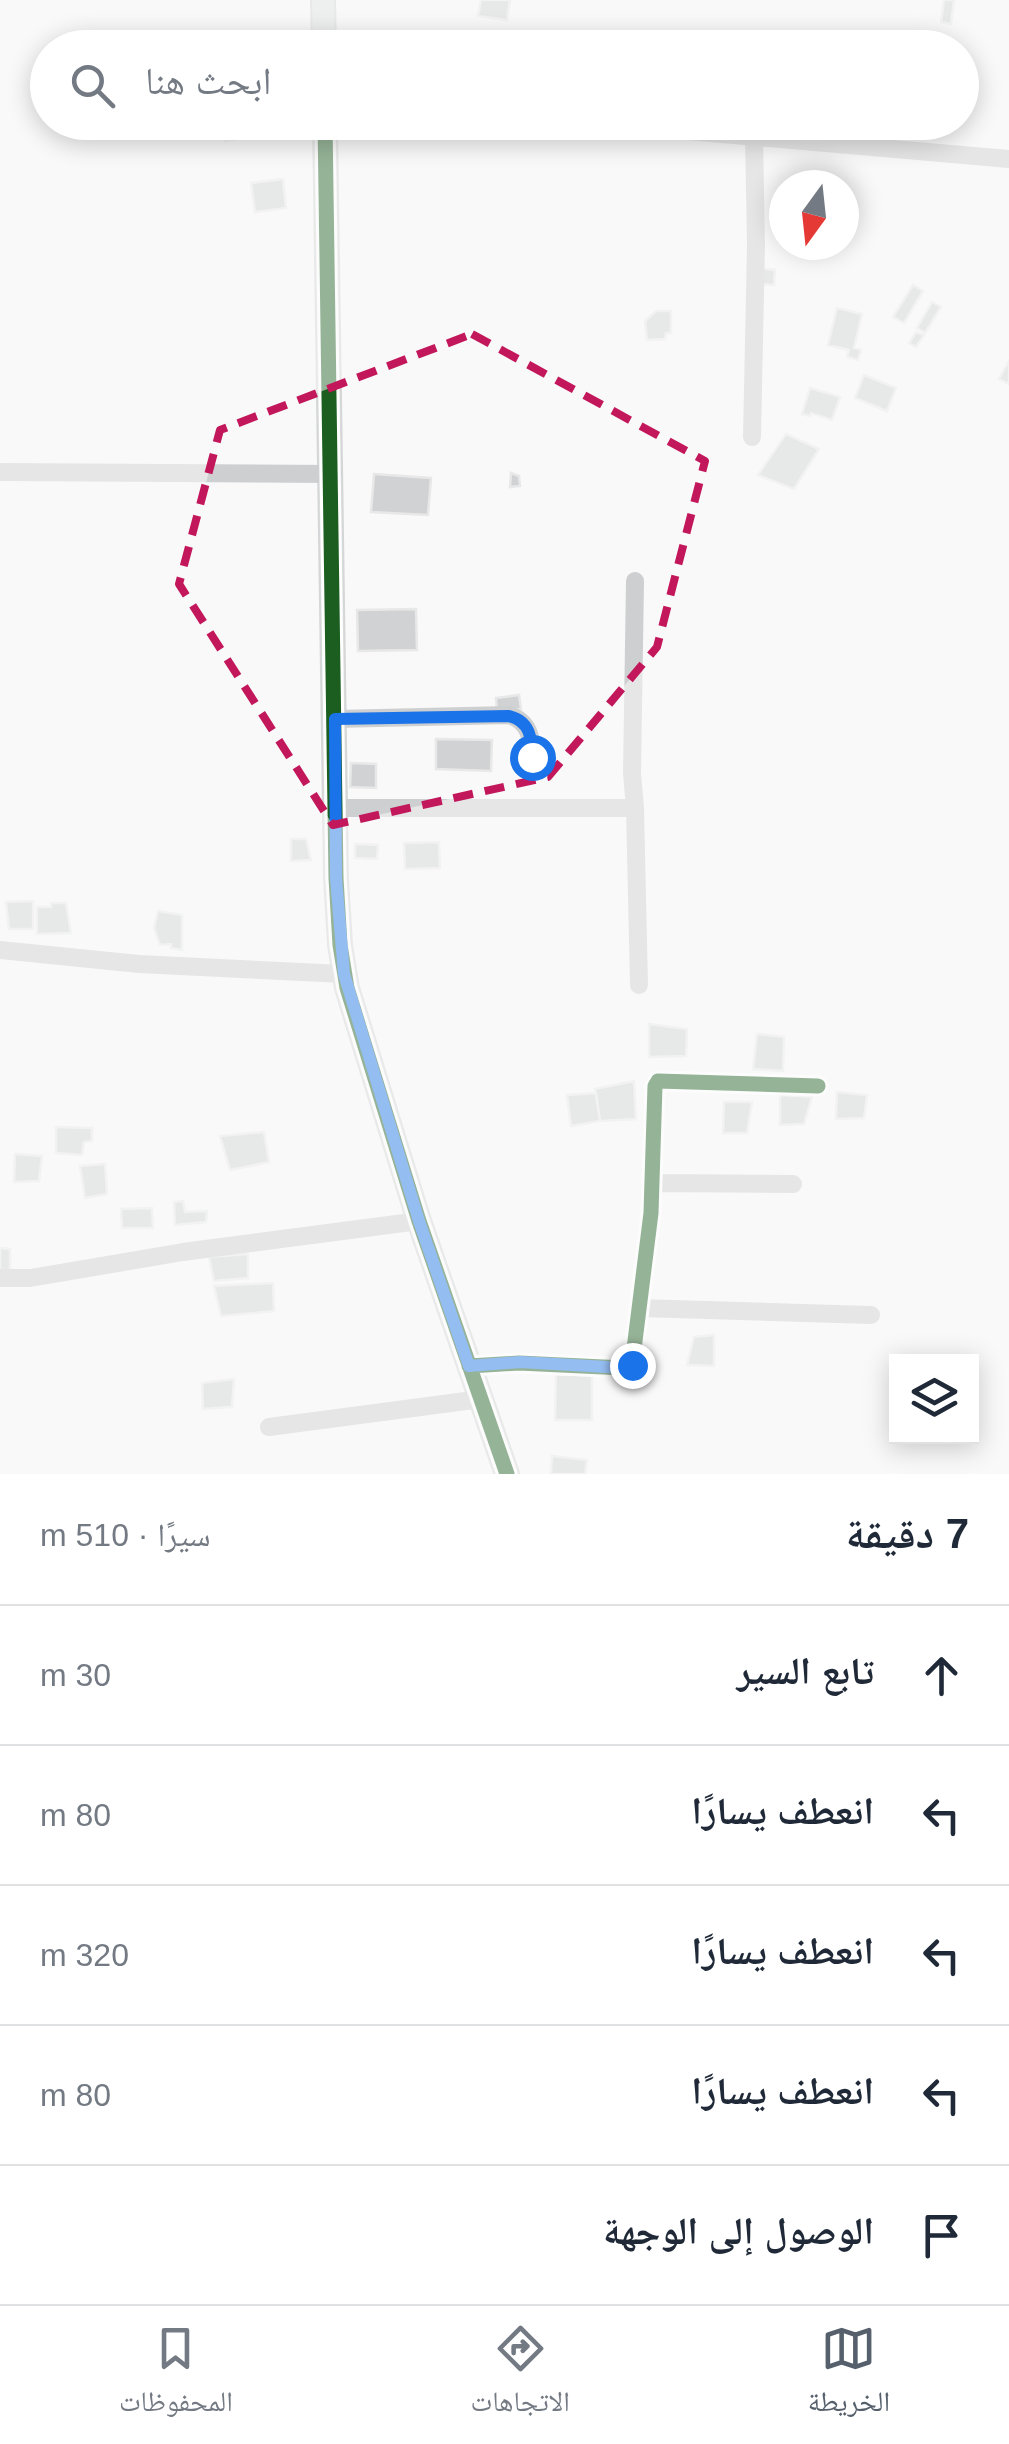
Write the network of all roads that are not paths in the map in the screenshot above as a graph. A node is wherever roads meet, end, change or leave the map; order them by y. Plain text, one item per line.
1 (323, 0) edge
2 (324, 30) edge
3 (326, 140) edge
4 (754, 140) edge
5 (798, 140) edge
6 (1009, 159) edge
7 (752, 436) dead end
8 (0, 472) edge
9 (333, 474) junction
10 (635, 581) dead end
11 (335, 719) junction
12 (532, 757) dead end
13 (336, 808) junction
14 (635, 808) junction
15 (0, 950) edge
16 (344, 974) junction
17 (639, 985) dead end
18 (818, 1086) dead end
19 (653, 1183) junction
20 (792, 1184) dead end
21 (419, 1221) junction
22 (0, 1278) edge
23 (640, 1308) junction
24 (871, 1316) dead end
25 (469, 1366) junction
26 (480, 1399) junction
27 (268, 1427) dead end
28 (507, 1474) edge

1 - 2 street
3 - 9 street
4 - 7 street
5 - 6 street
8 - 9 street
9 - 11 street
10 - 14 street
11 - 12 street
11 - 13 street
13 - 14 street
13 - 16 street
14 - 17 street
15 - 16 street
16 - 21 street
18 - 19 street
19 - 20 street
19 - 23 street
21 - 22 street
21 - 25 street
23 - 24 street
23 - 25 street
25 - 26 street
26 - 27 street
26 - 28 street

